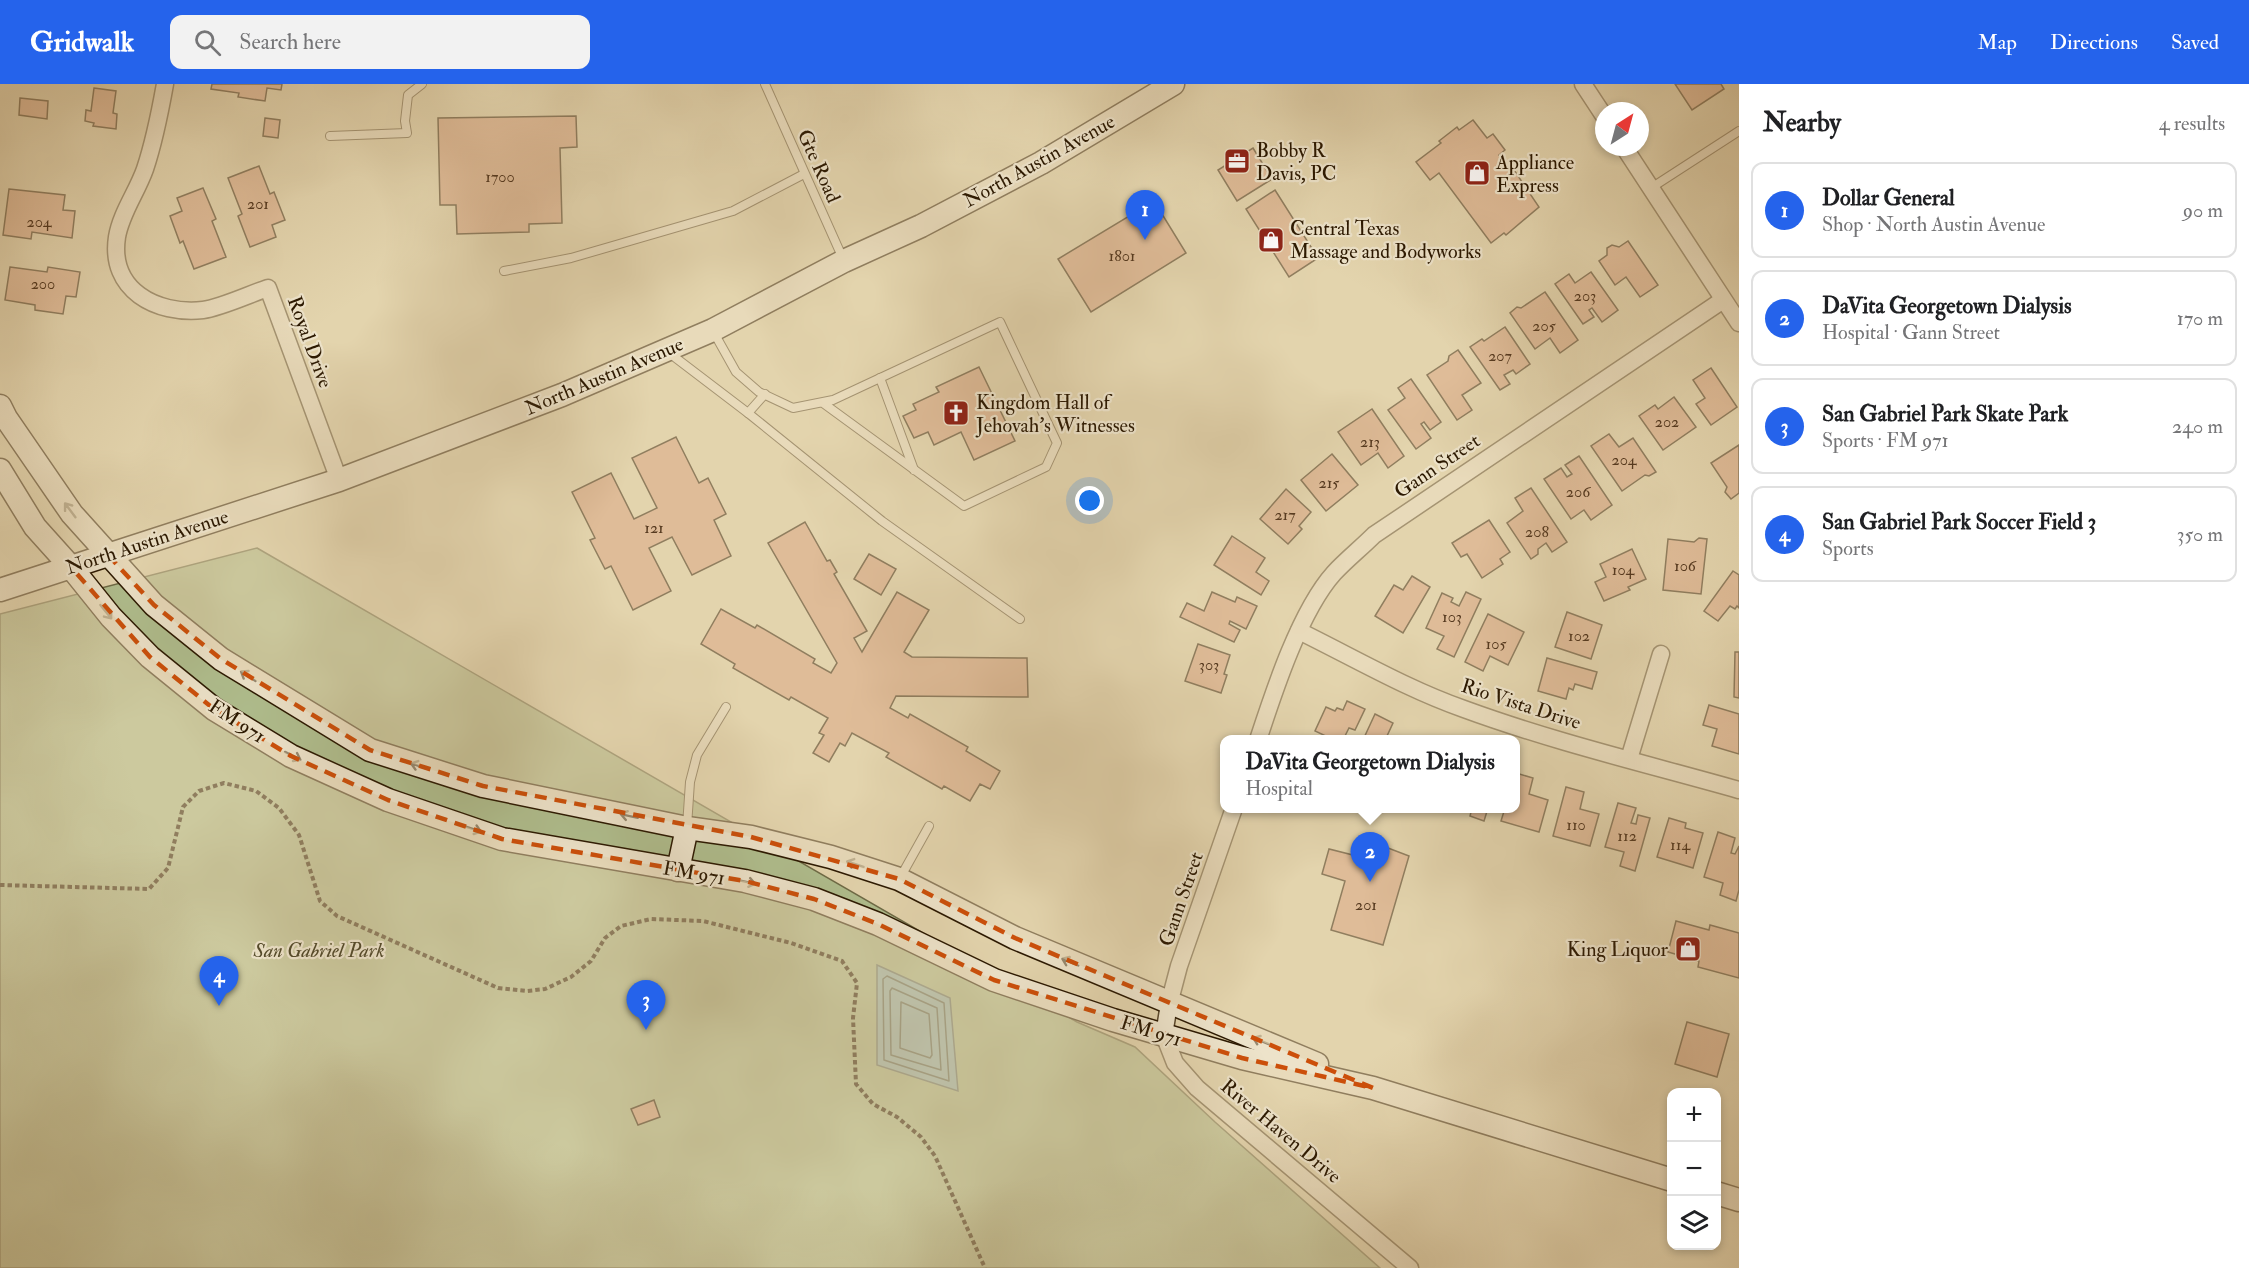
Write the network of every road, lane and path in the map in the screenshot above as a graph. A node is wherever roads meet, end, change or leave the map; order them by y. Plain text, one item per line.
1 (165, 84) edge
2 (422, 84) edge
3 (765, 84) edge
4 (1173, 84) edge
5 (1582, 84) edge
6 (1595, 103) edge
7 (1739, 131) edge
8 (330, 136) dead end
9 (1630, 156) edge
10 (804, 174) junction
11 (1651, 188) junction
12 (844, 261) junction
13 (504, 270) dead end
14 (1723, 300) junction
15 (1739, 323) edge
16 (713, 330) junction
17 (665, 350) junction
18 (880, 378) junction
19 (765, 394) junction
20 (823, 403) junction
21 (0, 406) edge
22 (748, 413) junction
23 (0, 470) edge
24 (914, 470) junction
25 (339, 480) junction
26 (108, 555) junction
27 (70, 566) junction
28 (0, 590) edge
29 (1020, 619) dead end
30 (1299, 632) junction
31 (1661, 654) dead end
32 (726, 707) dead end
33 (1260, 735) edge
34 (1629, 759) junction
35 (1739, 790) edge
36 (1232, 813) edge
37 (929, 826) dead end
38 (687, 828) junction
39 (678, 870) junction
40 (899, 879) junction
41 (0, 885) edge
42 (1169, 1004) junction
43 (1164, 1035) junction
44 (1373, 1088) junction
45 (1667, 1179) edge
46 (1721, 1195) edge
47 (1739, 1200) edge
48 (985, 1268) edge
49 (1410, 1268) edge

1 - 25 street, Royal Drive
2 - 8 lane
3 - 10 lane, Gte Road
4 - 12 main road, North Austin Avenue
5 - 6 street
7 - 11 lane
9 - 11 street
10 - 12 lane, Gte Road
10 - 13 lane
11 - 14 street
12 - 16 main road, North Austin Avenue
14 - 15 street
14 - 30 street, Gann Street
16 - 17 main road, North Austin Avenue
16 - 19 lane
17 - 22 lane
17 - 25 main road, North Austin Avenue
18 - 20 lane
18 - 24 lane
18 - 24 lane
19 - 20 lane
19 - 22 lane
20 - 24 lane
26 -> 21 main road, FM 971
22 - 29 lane
23 - 27 main road, FM 971
25 - 26 main road, North Austin Avenue
26 - 27 main road, North Austin Avenue
38 -> 26 main road, FM 971 / FM 971
27 - 28 main road, North Austin Avenue
27 -> 39 main road, FM 971 / FM 971
30 - 33 street, Gann Street
30 - 34 street, Rio Vista Drive
31 - 34 street
32 - 38 lane
34 - 35 street, Rio Vista Drive
36 - 42 street, Gann Street
37 - 40 lane
38 - 39 main road
40 -> 38 main road, FM 971 / FM 971
39 -> 43 main road, FM 971 / FM 971
42 -> 40 main road, FM 971 / FM 971
41 - 48 path
42 - 43 street
44 -> 42 main road, FM 971 / FM 971
43 - 44 main road, FM 971 / FM 971
43 - 49 street, River Haven Drive
44 - 45 main road, FM 971 / FM 971
46 - 47 main road

